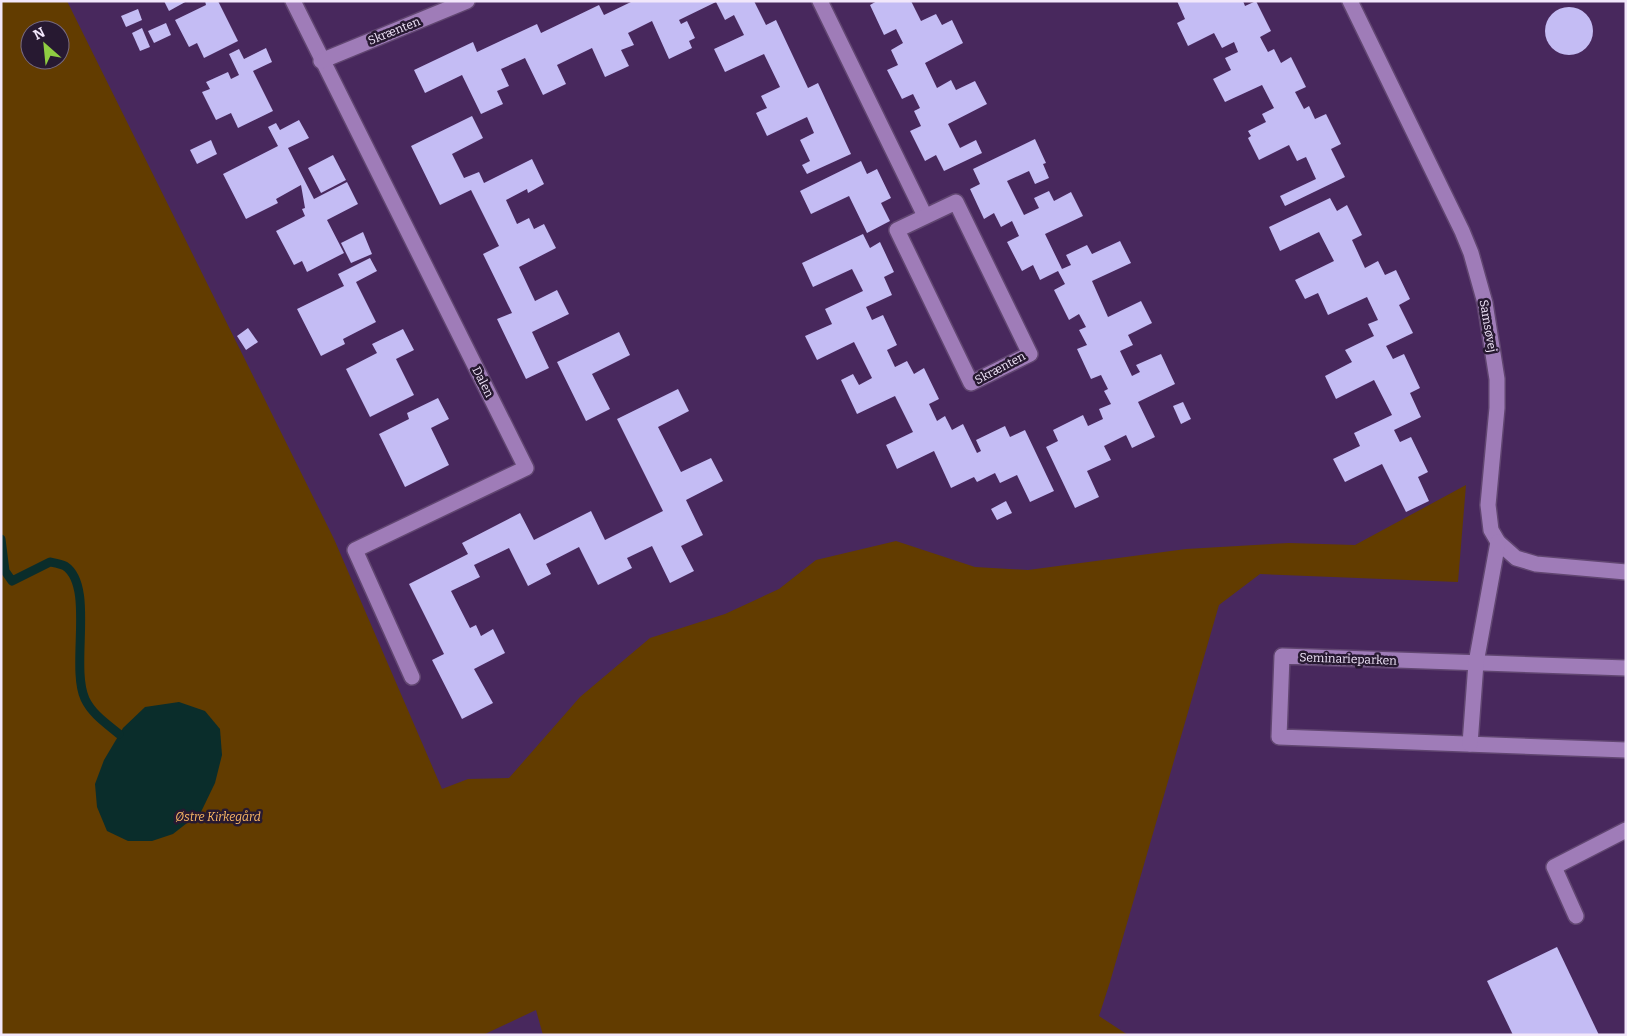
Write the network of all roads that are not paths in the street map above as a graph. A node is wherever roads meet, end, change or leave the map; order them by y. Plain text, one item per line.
1 (293, 1) edge
2 (467, 1) edge
3 (820, 1) edge
4 (1350, 1) edge
5 (322, 61) junction
6 (925, 216) junction
7 (1498, 542) junction
8 (1626, 572) edge
9 (1476, 663) junction
10 (1626, 668) edge
11 (412, 677) dead end
12 (1470, 744) junction
13 (1626, 750) edge
14 (1626, 830) edge
15 (1576, 916) dead end

1 - 5 street, Dalen
2 - 5 street, Skrænten
3 - 6 street
4 - 7 street, Samsøvej
5 - 11 street, Dalen
6 - 6 street, Skrænten
7 - 8 street, Samsøvej
7 - 9 street
9 - 10 street, Seminarieparken
9 - 12 street
9 - 12 street, Seminarieparken
12 - 13 street, Seminarieparken
14 - 15 street

